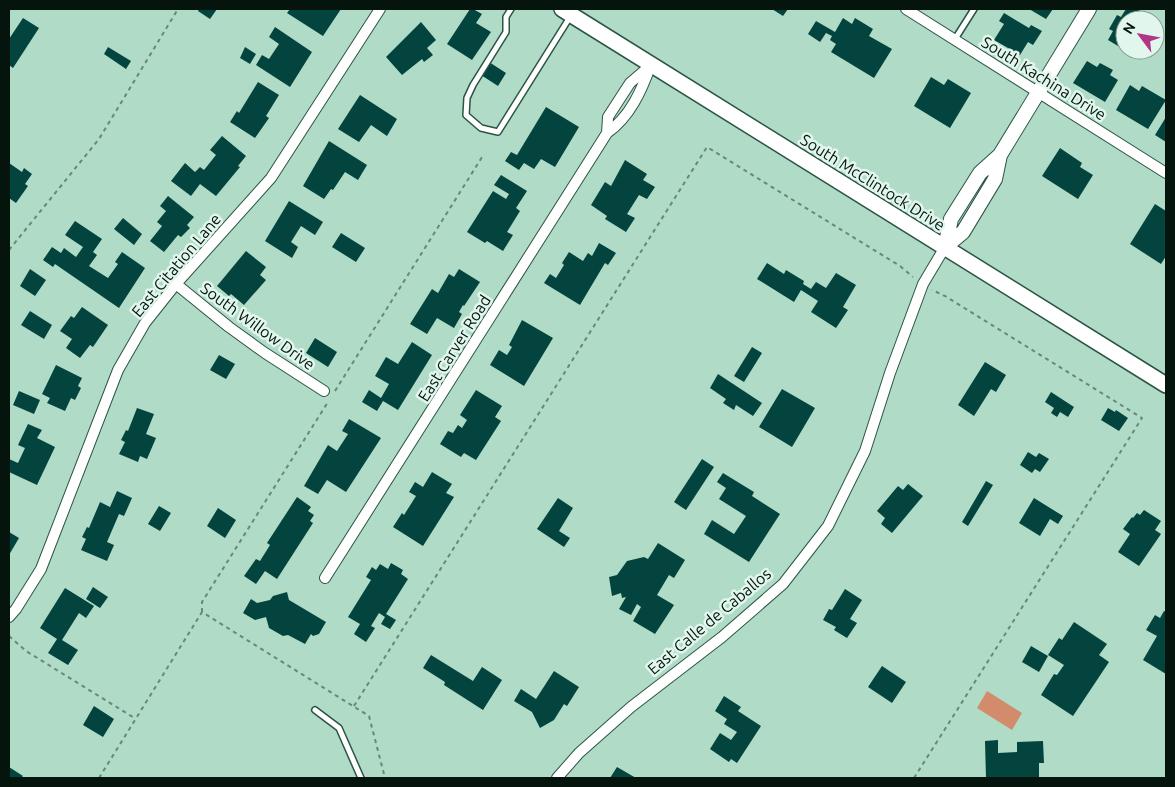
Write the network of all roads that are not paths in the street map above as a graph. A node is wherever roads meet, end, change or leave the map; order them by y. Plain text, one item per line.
1 (380, 9) edge
2 (511, 9) edge
3 (906, 9) edge
4 (974, 9) edge
5 (1089, 9) edge
6 (567, 12) edge
7 (955, 40) junction
8 (652, 64) junction
9 (1039, 92) junction
10 (1166, 173) edge
11 (945, 247) junction
12 (176, 284) junction
13 (1166, 385) edge
14 (324, 392) dead end
15 (325, 578) dead end
16 (9, 617) edge
17 (315, 710) dead end
18 (361, 778) edge
19 (557, 778) edge

1 - 12 street, East Citation Lane
2 - 6 lane
3 - 7 street, South Kachina Drive
4 - 7 lane
5 - 9 street
6 - 8 main road, South McClintock Drive
7 - 9 street, South Kachina Drive
8 - 11 main road, South McClintock Drive
8 - 15 street, East Carver Road
9 - 10 street, South Kachina Drive
9 - 11 street
11 - 13 main road, South McClintock Drive
11 - 19 street, East Calle de Caballos
12 - 14 street, South Willow Drive
12 - 16 street, East Citation Lane
17 - 18 lane

